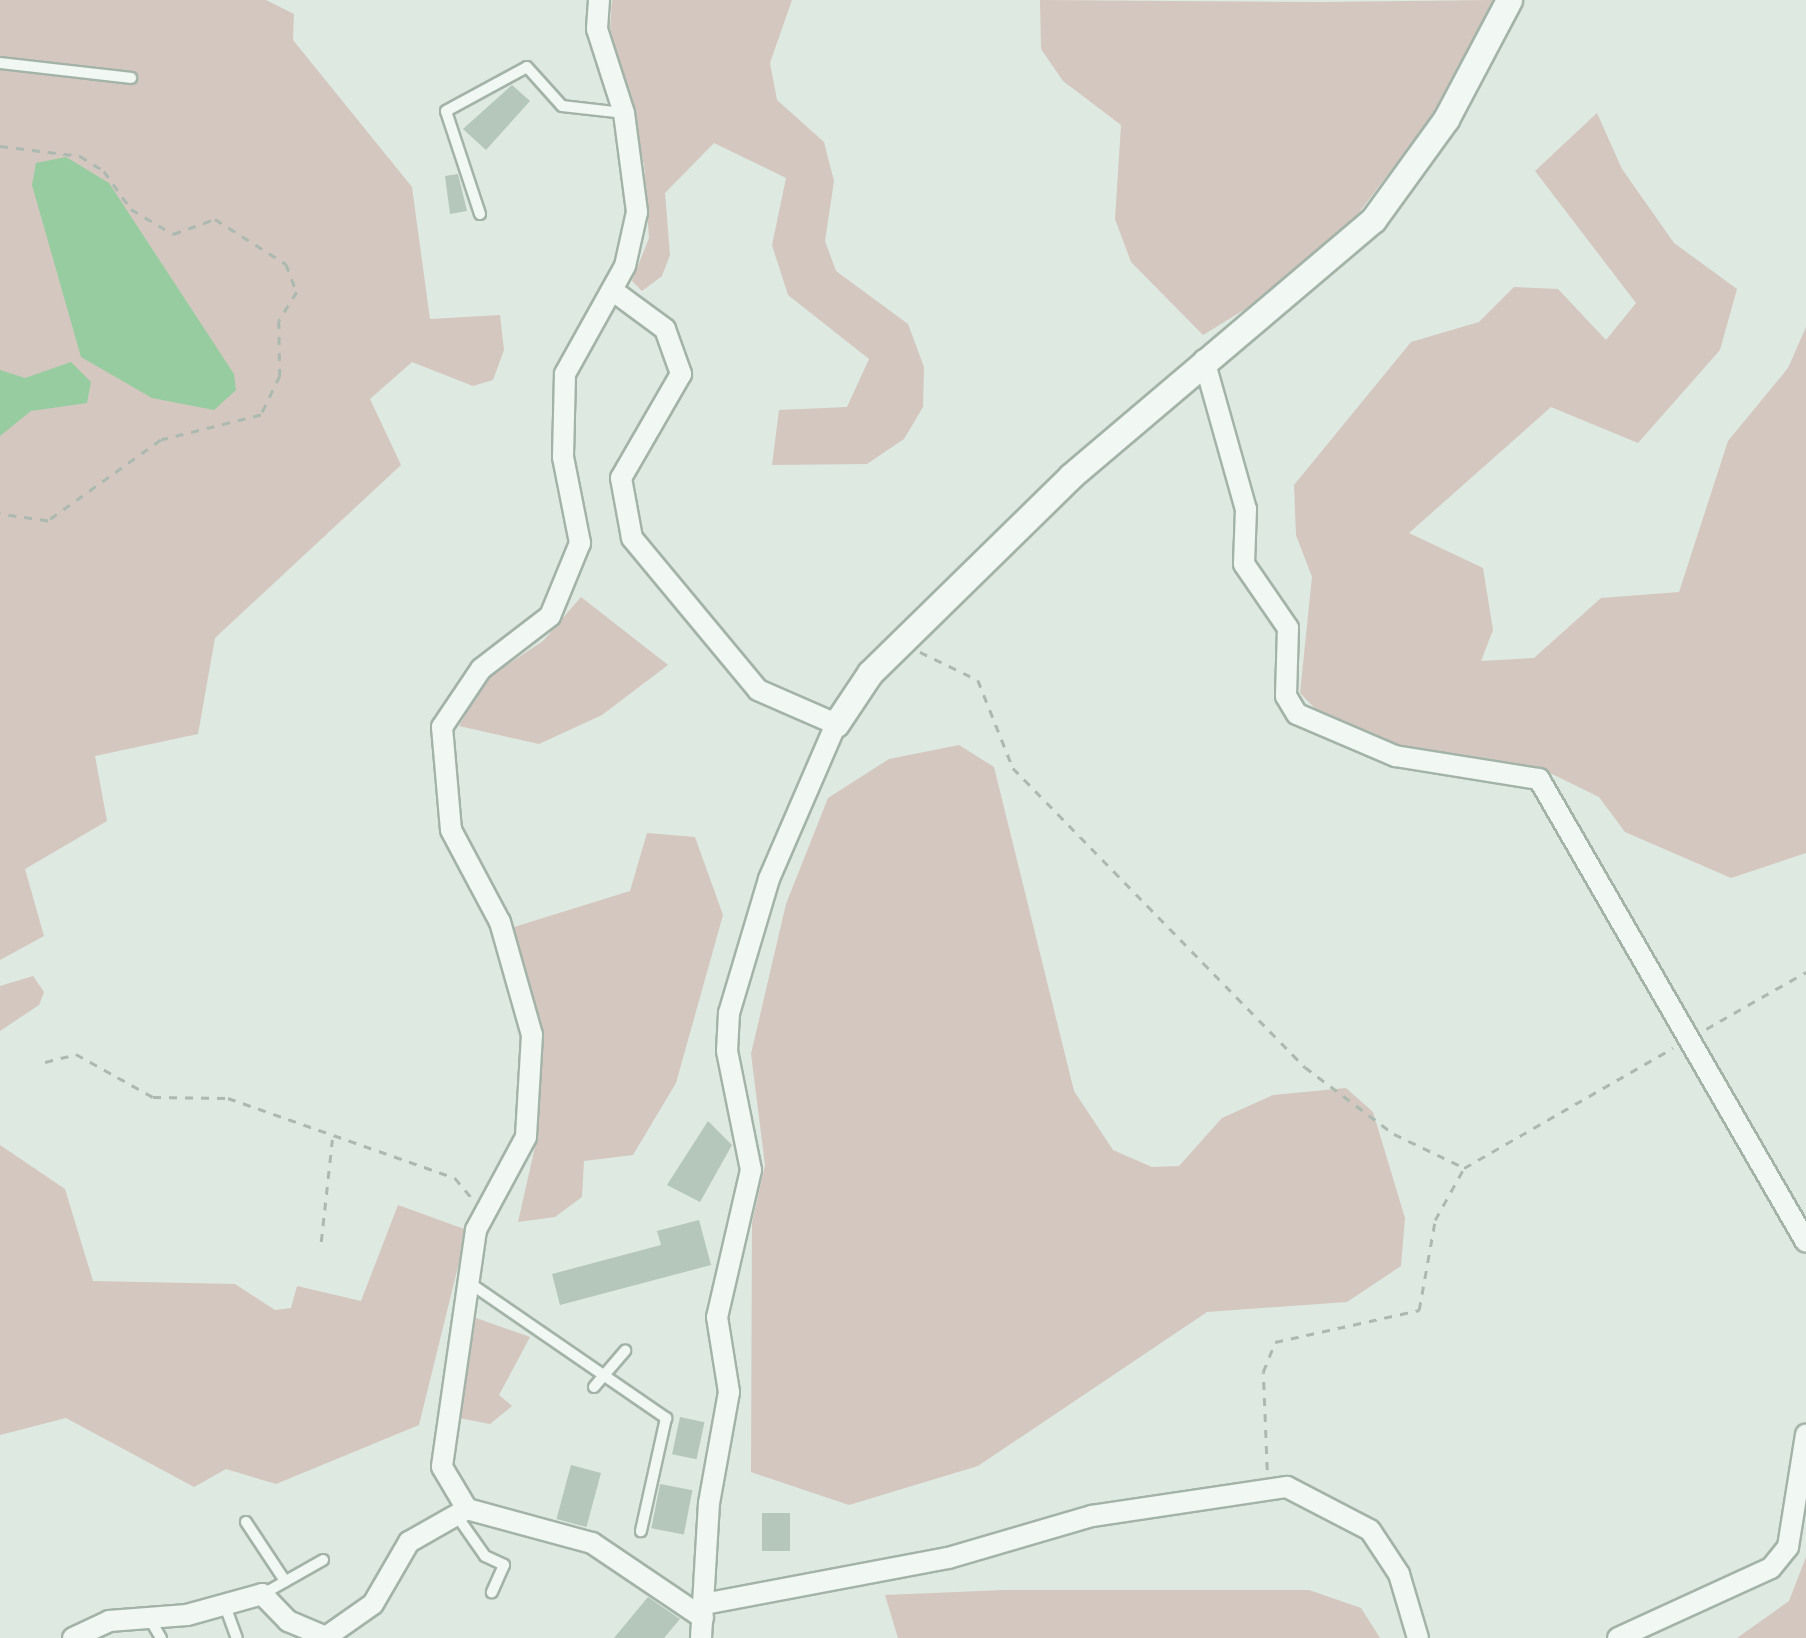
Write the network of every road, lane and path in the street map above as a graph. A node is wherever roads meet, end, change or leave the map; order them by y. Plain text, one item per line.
1 (599, 0) edge
2 (1509, 0) edge
3 (0, 63) edge
4 (131, 78) dead end
5 (624, 113) junction
6 (0, 146) edge
7 (480, 214) dead end
8 (612, 290) junction
9 (1204, 360) junction
10 (0, 514) edge
11 (900, 644) junction
12 (836, 724) junction
13 (1806, 972) edge
14 (1690, 1038) junction
15 (45, 1062) dead end
16 (332, 1140) junction
17 (1464, 1168) junction
18 (476, 1230) junction
19 (321, 1242) dead end
20 (1806, 1242) edge
21 (471, 1284) junction
22 (626, 1351) dead end
23 (604, 1368) junction
24 (594, 1387) dead end
25 (1806, 1434) edge
26 (1268, 1487) junction
27 (462, 1512) junction
28 (246, 1522) dead end
29 (641, 1531) dead end
30 (323, 1560) dead end
31 (285, 1581) junction
32 (492, 1592) dead end
33 (262, 1594) junction
34 (224, 1603) junction
35 (146, 1614) junction
36 (703, 1620) edge
37 (73, 1638) edge
38 (162, 1638) edge
39 (237, 1638) edge
40 (326, 1638) edge
41 (1418, 1638) edge
42 (1618, 1638) edge

1 - 5 street
2 - 9 street
3 - 4 lane
5 - 7 lane
5 - 8 street
6 - 10 path
8 - 12 street
8 - 18 street
9 - 11 street
9 - 14 street
11 - 12 street
11 - 17 path
12 - 36 street
13 - 14 path
14 - 17 path
14 - 20 street
15 - 16 path
16 - 18 path
16 - 19 path
17 - 26 path
18 - 21 street
21 - 23 lane
21 - 27 street
22 - 23 lane
23 - 24 lane
23 - 29 lane
25 - 42 street
26 - 36 street
26 - 41 street
27 - 32 lane
27 - 36 street
27 - 40 street
28 - 31 lane
30 - 31 lane
31 - 33 lane
33 - 34 street
33 - 40 street
34 - 35 street
34 - 39 lane
35 - 37 street
35 - 38 lane

